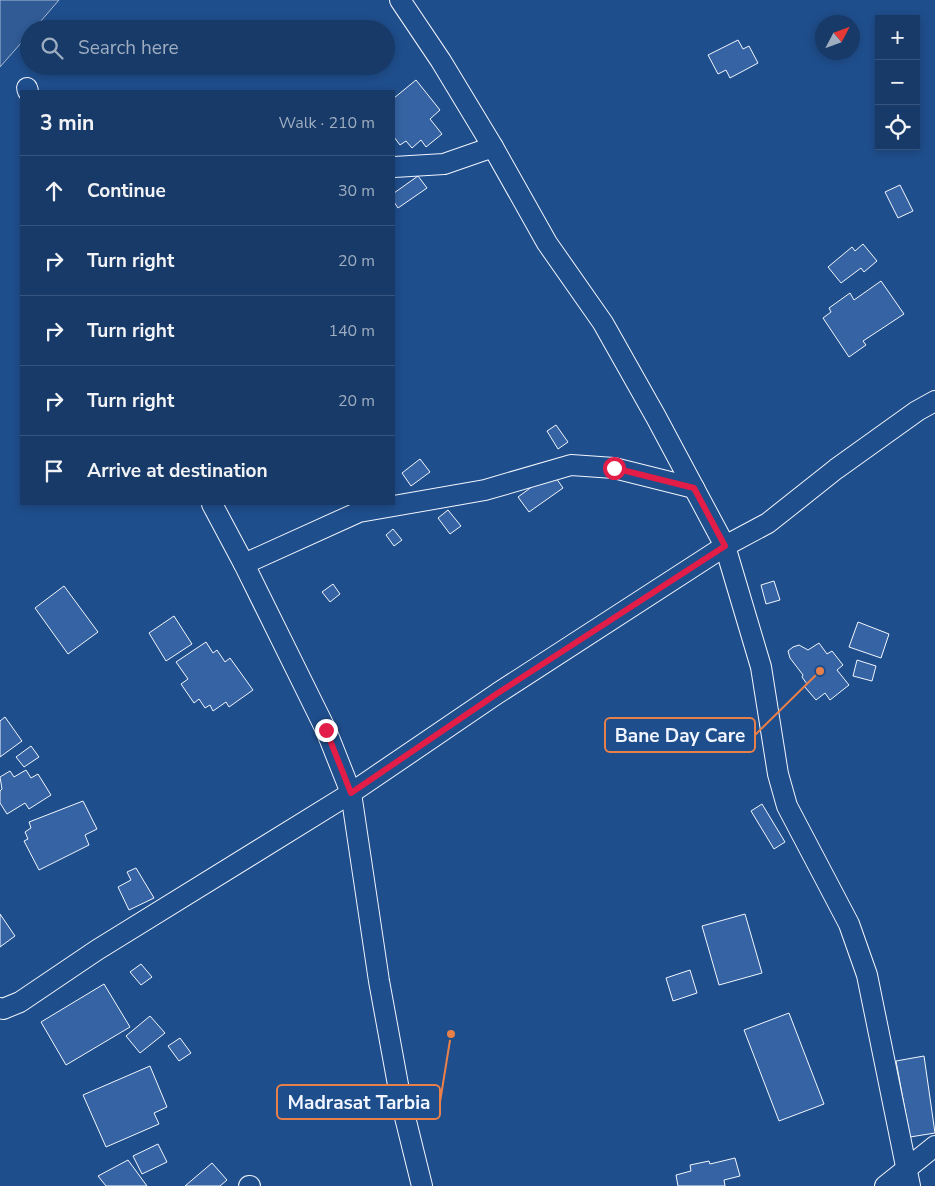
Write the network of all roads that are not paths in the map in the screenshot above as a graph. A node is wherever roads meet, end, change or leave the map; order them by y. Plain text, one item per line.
1 (400, 0) edge
2 (493, 147) junction
3 (395, 167) edge
4 (935, 401) edge
5 (694, 488) junction
6 (213, 505) edge
7 (725, 546) junction
8 (244, 564) junction
9 (351, 793) junction
10 (0, 1008) edge
11 (935, 1146) edge
12 (907, 1178) edge
13 (422, 1186) edge
14 (884, 1186) edge

1 - 2 street
2 - 3 street
2 - 5 street
4 - 7 street
5 - 7 street
5 - 8 street
6 - 8 street
7 - 9 street
7 - 12 street
8 - 9 street
9 - 10 street
9 - 13 street
11 - 12 street
12 - 14 street

